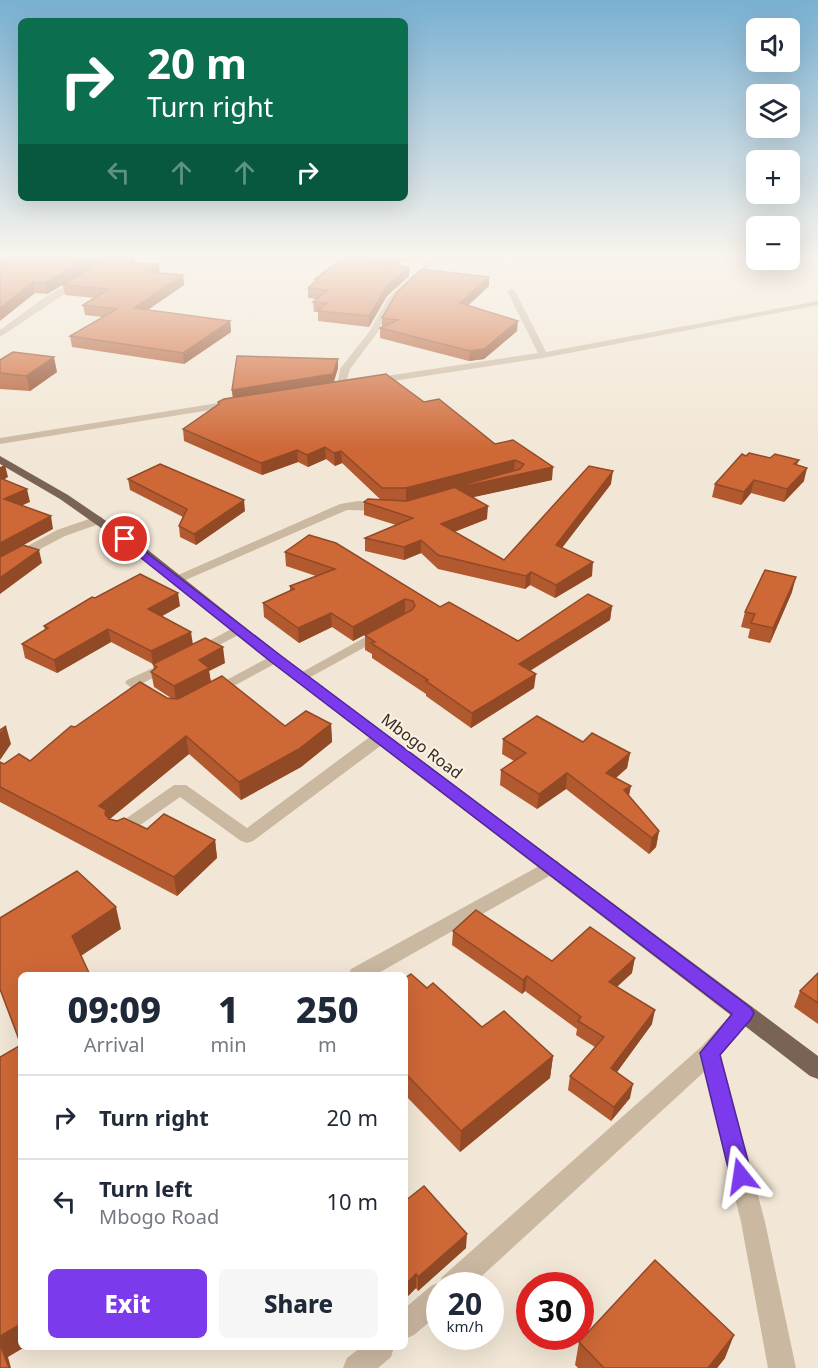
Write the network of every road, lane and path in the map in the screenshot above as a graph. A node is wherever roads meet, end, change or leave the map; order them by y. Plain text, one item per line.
1 (18, 321) edge
2 (380, 321) edge
3 (526, 321) edge
4 (725, 321) edge
5 (0, 334) edge
6 (543, 355) junction
7 (362, 383) edge
8 (351, 385) edge
9 (340, 386) junction
10 (328, 388) edge
11 (246, 401) edge
12 (0, 441) edge
13 (0, 459) edge
14 (396, 508) edge
15 (98, 520) junction
16 (0, 567) edge
17 (176, 579) junction
18 (397, 624) edge
19 (240, 629) junction
20 (275, 658) junction
21 (300, 677) junction
22 (143, 690) junction
23 (196, 700) edge
24 (124, 702) edge
25 (168, 706) edge
26 (381, 737) junction
27 (120, 831) edge
28 (552, 866) junction
29 (362, 972) edge
30 (745, 1013) junction
31 (710, 1053) junction
32 (818, 1069) edge
33 (467, 1272) edge
34 (426, 1307) edge
35 (408, 1323) edge
36 (378, 1350) edge
37 (357, 1368) edge
38 (782, 1368) edge

1 - 5 street
2 - 9 street
3 - 6 street
4 - 6 street
6 - 7 street
8 - 9 street
9 - 10 street
11 - 12 street
13 - 15 main road, Mbogo Road
14 - 17 street
15 - 16 street
15 - 17 main road, Mbogo Road
17 - 19 main road, Mbogo Road
18 - 21 street
19 - 20 main road, Mbogo Road
19 - 22 street
20 - 21 main road, Mbogo Road
20 - 23 street
21 - 26 main road, Mbogo Road
22 - 24 street
22 - 25 street
26 - 27 street
26 - 28 main road, Mbogo Road
28 - 29 street
28 - 30 main road, Mbogo Road
30 - 31 street
30 - 32 main road, Mbogo Road
31 - 33 street
31 - 38 street
34 - 35 street
36 - 37 street

